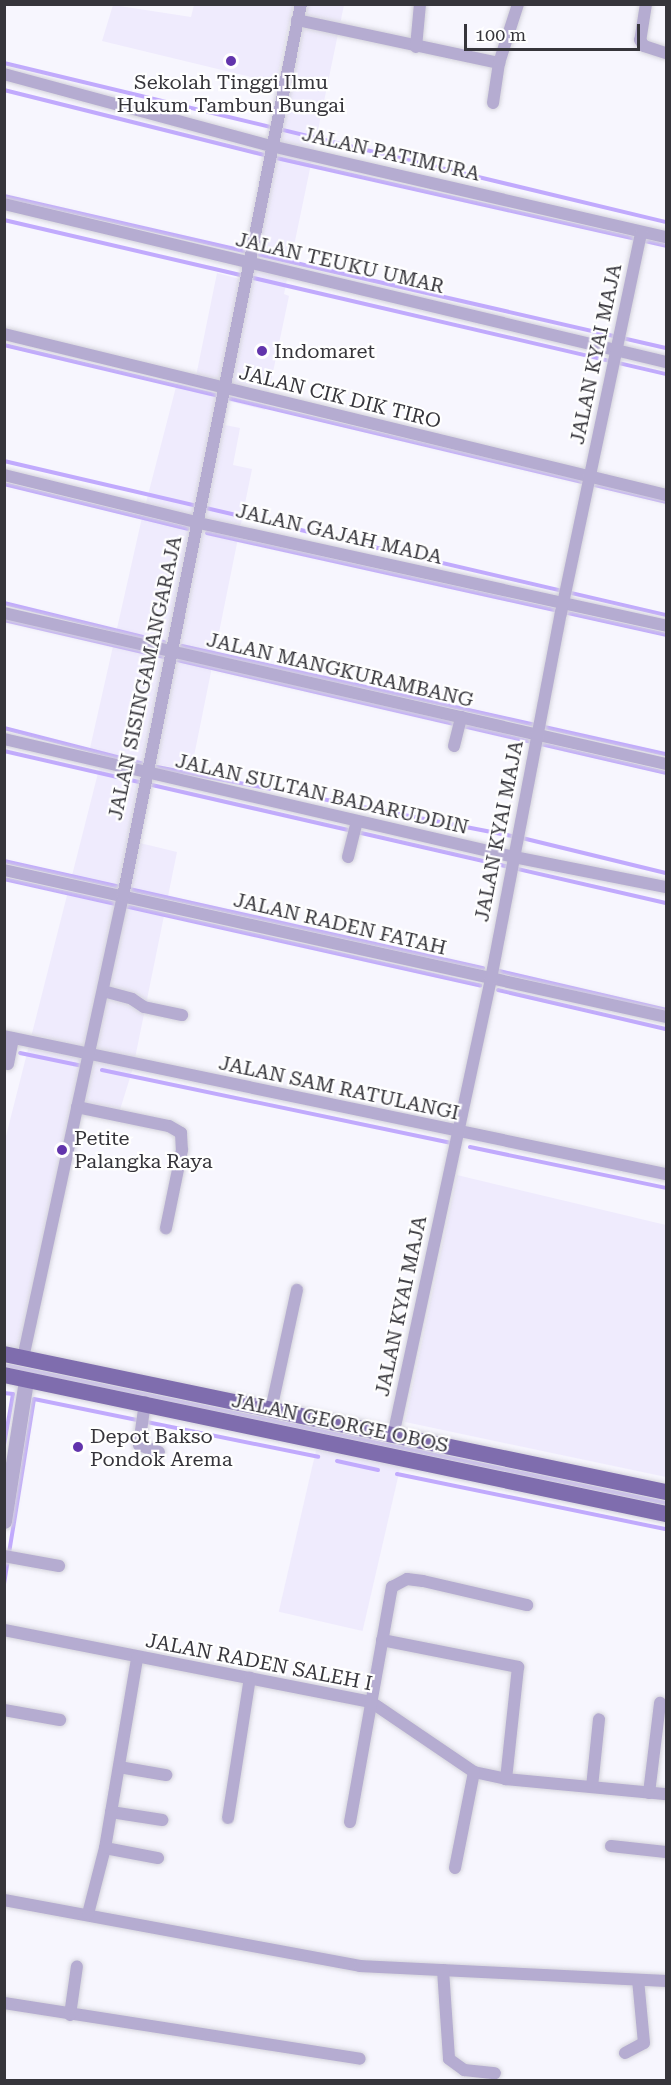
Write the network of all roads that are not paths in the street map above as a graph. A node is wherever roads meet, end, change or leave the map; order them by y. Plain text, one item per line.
1 (301, 4) edge
2 (420, 4) edge
3 (518, 4) edge
4 (646, 4) edge
5 (297, 20) junction
6 (416, 47) junction
7 (666, 53) edge
8 (499, 63) junction
9 (4, 74) edge
10 (493, 103) dead end
11 (271, 146) junction
12 (4, 204) edge
13 (641, 232) junction
14 (666, 237) edge
15 (249, 262) junction
16 (4, 334) edge
17 (615, 351) junction
18 (666, 362) edge
19 (225, 389) junction
20 (4, 475) edge
21 (591, 478) junction
22 (666, 495) edge
23 (199, 523) junction
24 (564, 605) junction
25 (4, 613) edge
26 (666, 626) edge
27 (172, 652) junction
28 (461, 717) junction
29 (538, 734) junction
30 (4, 739) edge
31 (454, 746) dead end
32 (666, 764) edge
33 (145, 774) junction
34 (357, 821) junction
35 (348, 857) dead end
36 (514, 857) junction
37 (4, 870) edge
38 (666, 887) edge
39 (123, 896) junction
40 (491, 979) junction
41 (103, 991) junction
42 (182, 1016) dead end
43 (666, 1017) edge
44 (9, 1037) edge
45 (89, 1055) junction
46 (8, 1064) dead end
47 (77, 1107) junction
48 (457, 1134) junction
49 (666, 1174) edge
50 (166, 1228) dead end
51 (297, 1290) dead end
52 (4, 1354) edge
53 (23, 1358) junction
54 (4, 1375) edge
55 (26, 1380) junction
56 (133, 1381) junction
57 (138, 1401) junction
58 (271, 1410) junction
59 (393, 1436) junction
60 (159, 1452) dead end
61 (623, 1483) junction
62 (666, 1492) edge
63 (618, 1503) junction
64 (666, 1514) edge
65 (4, 1521) edge
66 (4, 1556) edge
67 (59, 1566) dead end
68 (527, 1605) dead end
69 (4, 1630) edge
70 (382, 1640) junction
71 (137, 1658) junction
72 (250, 1678) junction
73 (371, 1702) junction
74 (660, 1703) dead end
75 (4, 1710) edge
76 (599, 1719) dead end
77 (60, 1720) dead end
78 (118, 1767) junction
79 (474, 1772) junction
80 (166, 1775) dead end
81 (506, 1779) junction
82 (592, 1787) junction
83 (650, 1793) junction
84 (666, 1794) edge
85 (111, 1812) junction
86 (228, 1818) dead end
87 (162, 1820) dead end
88 (350, 1822) dead end
89 (611, 1846) dead end
90 (105, 1848) junction
91 (666, 1852) edge
92 (158, 1858) dead end
93 (454, 1868) dead end
94 (4, 1900) edge
95 (88, 1914) junction
96 (77, 1966) dead end
97 (443, 1970) junction
98 (638, 1980) junction
99 (666, 1981) edge
100 (4, 2003) edge
101 (70, 2015) junction
102 (626, 2053) dead end
103 (360, 2059) dead end
104 (495, 2073) dead end

1 - 5 street, JALAN SISINGAMANGARAJA
2 - 6 street
3 - 8 street
4 - 7 street
5 - 6 street
5 - 11 street, JALAN SISINGAMANGARAJA
6 - 8 street
8 - 10 street
9 - 11 street, JALAN PATIMURA
11 - 13 street, JALAN PATIMURA
11 - 15 street, JALAN SISINGAMANGARAJA
12 - 15 street, JALAN TEUKU UMAR
13 - 14 street, JALAN PATIMURA
13 - 17 street, JALAN KYAI MAJA
15 - 17 street, JALAN TEUKU UMAR
15 - 19 street, JALAN SISINGAMANGARAJA
16 - 19 street, JALAN CIK DIK TIRO
17 - 18 street, JALAN TEUKU UMAR
17 - 21 street, JALAN KYAI MAJA
19 - 21 street, JALAN CIK DIK TIRO
19 - 23 street, JALAN SISINGAMANGARAJA
20 - 23 street, JALAN GAJAH MADA
21 - 22 street, JALAN CIK DIK TIRO
21 - 24 street, JALAN KYAI MAJA
23 - 24 street, JALAN GAJAH MADA
23 - 27 street, JALAN SISINGAMANGARAJA
24 - 26 street, JALAN GAJAH MADA
24 - 29 street, JALAN KYAI MAJA
25 - 27 street, JALAN MANGKURAMBANG
27 - 28 street, JALAN MANGKURAMBANG
27 - 33 street, JALAN SISINGAMANGARAJA
28 - 29 street, JALAN MANGKURAMBANG
28 - 31 street
29 - 32 street, JALAN MANGKURAMBANG
29 - 36 street, JALAN KYAI MAJA
30 - 33 street, JALAN SULTAN BADARUDDIN
33 - 34 street, JALAN SULTAN BADARUDDIN
33 - 39 street, JALAN SISINGAMANGARAJA
34 - 35 street
34 - 36 street, JALAN SULTAN BADARUDDIN
36 - 38 street, JALAN SULTAN BADARUDDIN
36 - 40 street, JALAN KYAI MAJA
37 - 39 street, JALAN RADEN FATAH
39 - 40 street, JALAN RADEN FATAH
39 - 41 street, JALAN SISINGAMANGARAJA
40 - 43 street, JALAN RADEN FATAH
40 - 48 street, JALAN KYAI MAJA
41 - 42 street
41 - 45 street, JALAN SISINGAMANGARAJA
44 - 45 street, JALAN SAM RATULANGI
44 - 46 street
45 - 47 street, JALAN SISINGAMANGARAJA
45 - 48 street, JALAN SAM RATULANGI
47 - 50 street
47 - 53 street, JALAN SISINGAMANGARAJA
48 - 49 street, JALAN SAM RATULANGI
48 - 59 street, JALAN KYAI MAJA
51 - 58 street
52 - 53 main road, JALAN GEORGE OBOS
53 - 56 main road, JALAN GEORGE OBOS
54 - 55 main road, JALAN GEORGE OBOS
55 - 57 main road, JALAN GEORGE OBOS
55 - 65 street
56 - 57 main road
56 - 58 main road, JALAN GEORGE OBOS
57 - 60 street
57 - 63 main road, JALAN GEORGE OBOS
58 - 59 main road, JALAN GEORGE OBOS
59 - 61 main road, JALAN GEORGE OBOS
61 - 62 main road, JALAN GEORGE OBOS
61 - 63 main road
63 - 64 main road, JALAN GEORGE OBOS
66 - 67 street
68 - 70 street
69 - 71 street, JALAN RADEN SALEH I
70 - 73 street
70 - 81 street
71 - 72 street, JALAN RADEN SALEH I
71 - 78 street
72 - 73 street, JALAN RADEN SALEH I
72 - 86 street
73 - 79 street, JALAN RADEN SALEH I
73 - 88 street
74 - 83 street
75 - 77 street
76 - 82 street
78 - 80 street
78 - 85 street
79 - 81 street, JALAN RADEN SALEH I
79 - 93 street
81 - 82 street, JALAN RADEN SALEH I
82 - 83 street, JALAN RADEN SALEH I
83 - 84 street, JALAN RADEN SALEH I
85 - 87 street
85 - 90 street
89 - 91 street
90 - 92 street
90 - 95 street
94 - 95 street
95 - 97 street
96 - 101 street
97 - 98 street
97 - 104 street
98 - 99 street
98 - 102 street
100 - 101 street
101 - 103 street

